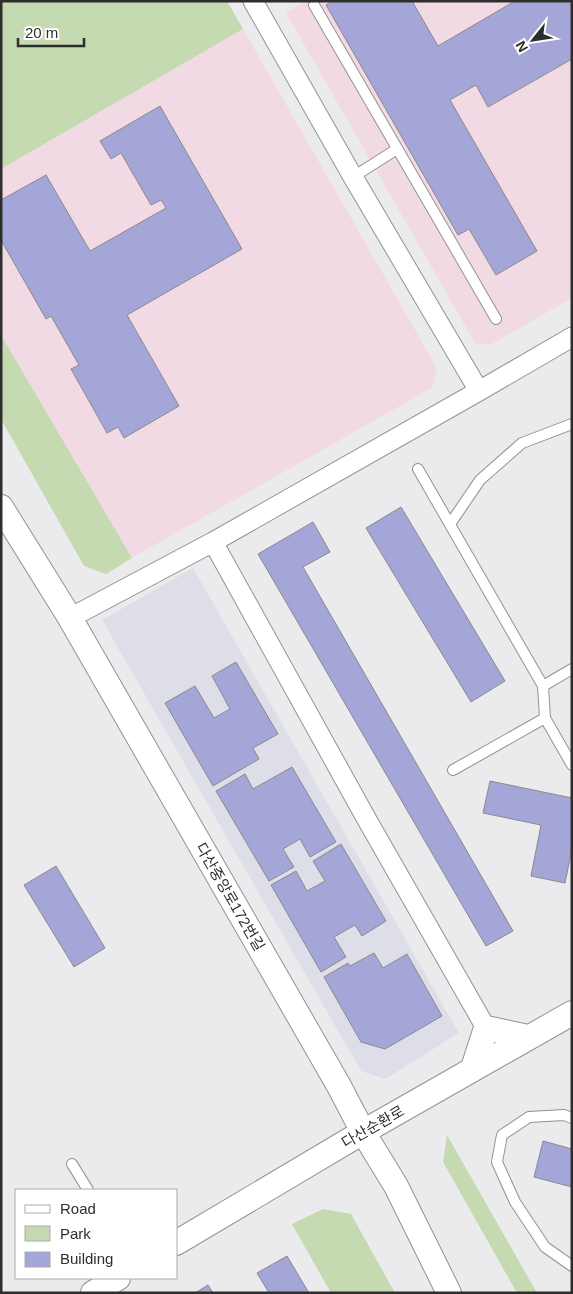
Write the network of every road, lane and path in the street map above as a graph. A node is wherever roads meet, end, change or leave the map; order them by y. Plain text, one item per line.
1 (253, 1) edge
2 (314, 5) dead end
3 (398, 150) junction
4 (353, 177) junction
5 (496, 320) dead end
6 (572, 337) edge
7 (479, 391) junction
8 (572, 424) edge
9 (418, 469) dead end
10 (1, 507) edge
11 (450, 524) junction
12 (212, 542) junction
13 (70, 618) junction
14 (572, 669) edge
15 (543, 686) junction
16 (544, 718) junction
17 (572, 765) edge
18 (453, 770) dead end
19 (572, 1013) edge
20 (486, 1028) junction
21 (528, 1037) junction
22 (473, 1068) junction
23 (572, 1118) edge
24 (363, 1132) junction
25 (72, 1164) dead end
26 (87, 1189) edge
27 (178, 1242) edge
28 (572, 1266) edge
29 (116, 1279) edge
30 (93, 1293) edge
31 (449, 1293) edge

1 - 4 street
2 - 3 lane
3 - 4 lane
3 - 5 lane
4 - 7 street
6 - 7 street
7 - 12 street
8 - 11 lane
9 - 11 lane
10 - 13 street, 다산중앙로172번길
11 - 15 lane
12 - 13 street
12 - 20 street
13 - 24 street, 다산중앙로172번길
14 - 15 lane
15 - 16 lane
16 - 17 lane
16 - 18 lane
19 - 21 street, 다산순환로
20 - 21 street
20 - 22 street
21 - 22 street, 다산순환로
22 - 24 street, 다산순환로
23 - 28 lane
24 - 27 street, 다산순환로
24 - 31 street, 다산중앙로172번길
25 - 26 lane
29 - 30 street

